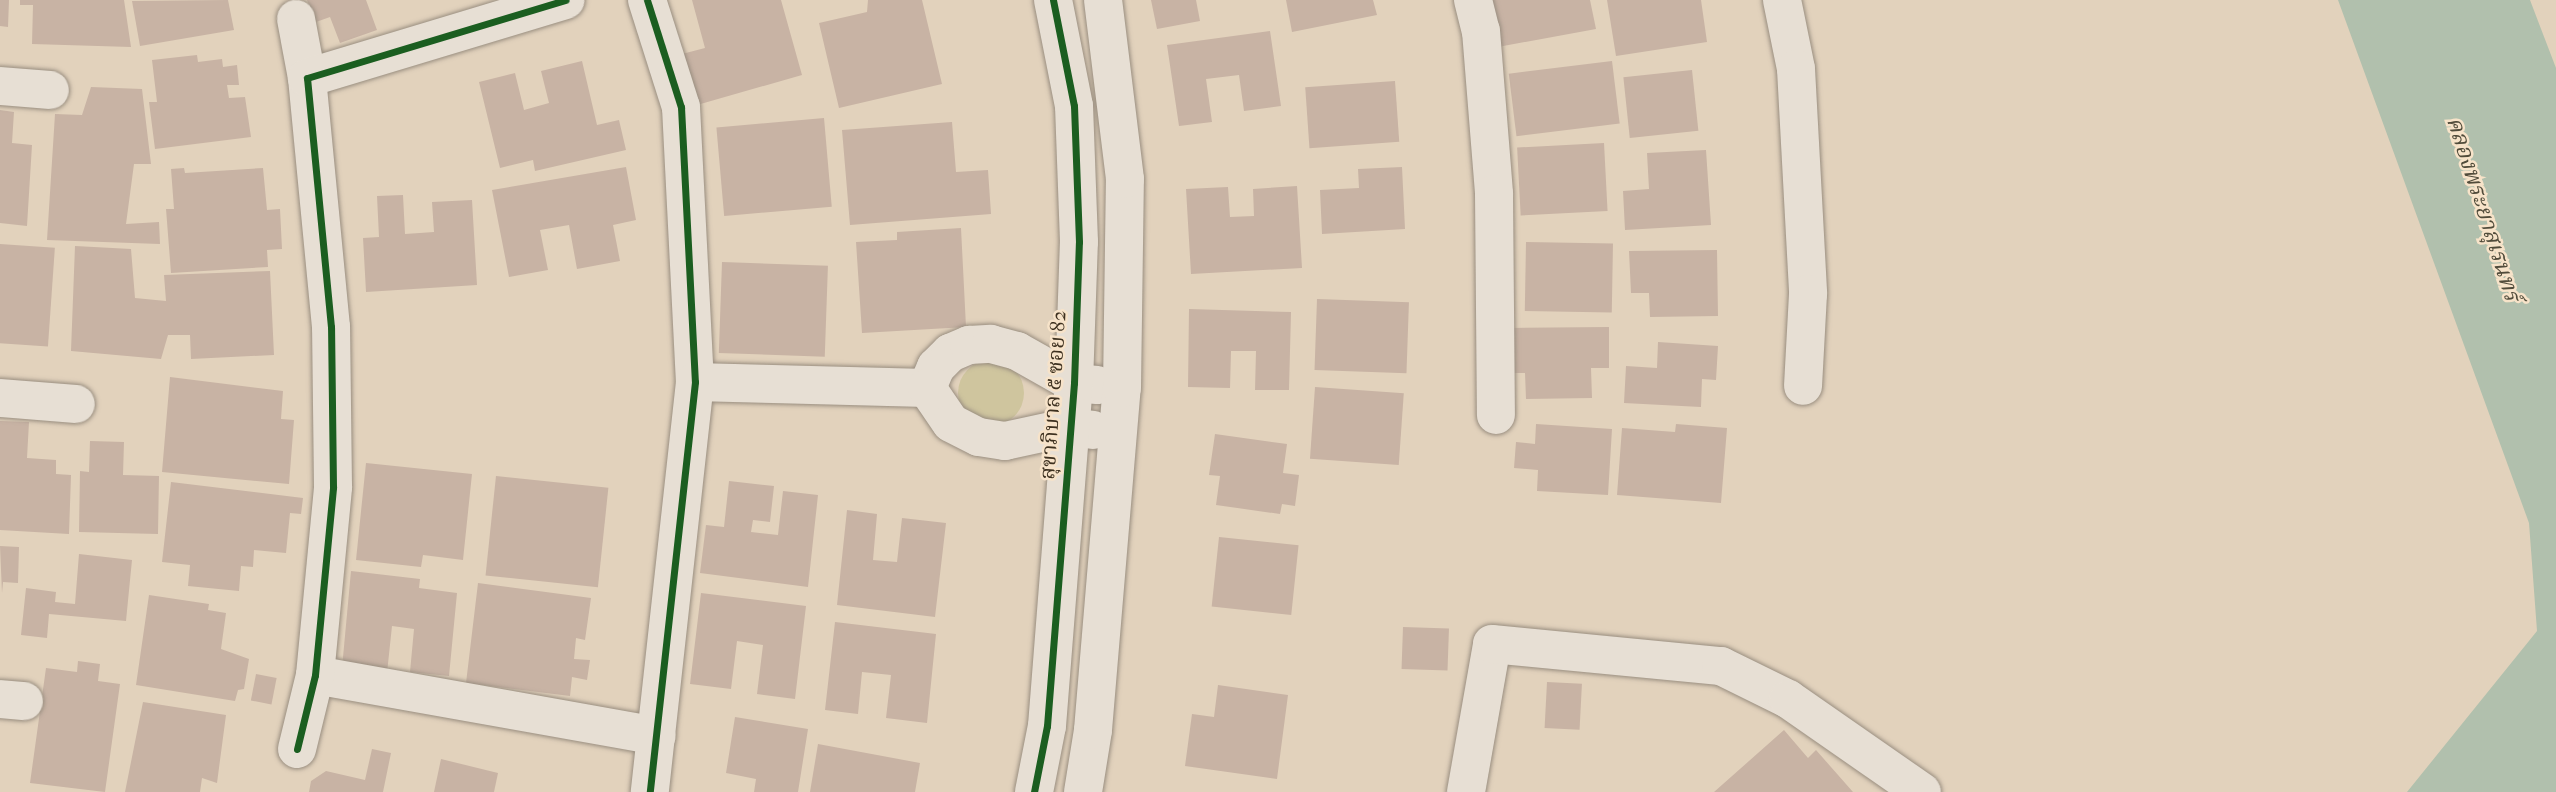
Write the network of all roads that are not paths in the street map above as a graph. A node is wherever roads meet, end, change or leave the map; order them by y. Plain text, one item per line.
1 (565, 0) edge
2 (647, 0) edge
3 (1053, 0) edge
4 (1103, 0) edge
5 (1474, 0) edge
6 (1782, 0) edge
7 (296, 19) dead end
8 (307, 78) junction
9 (0, 86) edge
10 (50, 90) dead end
11 (695, 382) junction
12 (1074, 383) junction
13 (1803, 386) dead end
14 (926, 388) junction
15 (1122, 388) junction
16 (0, 398) edge
17 (76, 404) dead end
18 (1496, 415) dead end
19 (1069, 427) junction
20 (1119, 433) junction
21 (314, 675) junction
22 (657, 736) junction
23 (297, 750) dead end
24 (650, 792) edge
25 (1034, 792) edge
26 (1083, 792) edge
27 (1466, 792) edge
28 (1922, 792) edge

1 - 8 street
2 - 11 street
3 - 12 street, สุขาภิบาล ๕ ซอย 82
4 - 15 street
5 - 18 street
6 - 13 street
7 - 8 street
8 - 21 street
9 - 10 street
11 - 14 street
11 - 22 street
12 - 14 street
12 - 15 street
12 - 19 street, สุขาภิบาล ๕ ซอย 82
14 - 19 street
15 - 20 street
16 - 17 street
19 - 20 street
19 - 25 street, สุขาภิบาล ๕ ซอย 82
20 - 26 street
21 - 22 street
21 - 23 street
22 - 24 street
27 - 28 street

